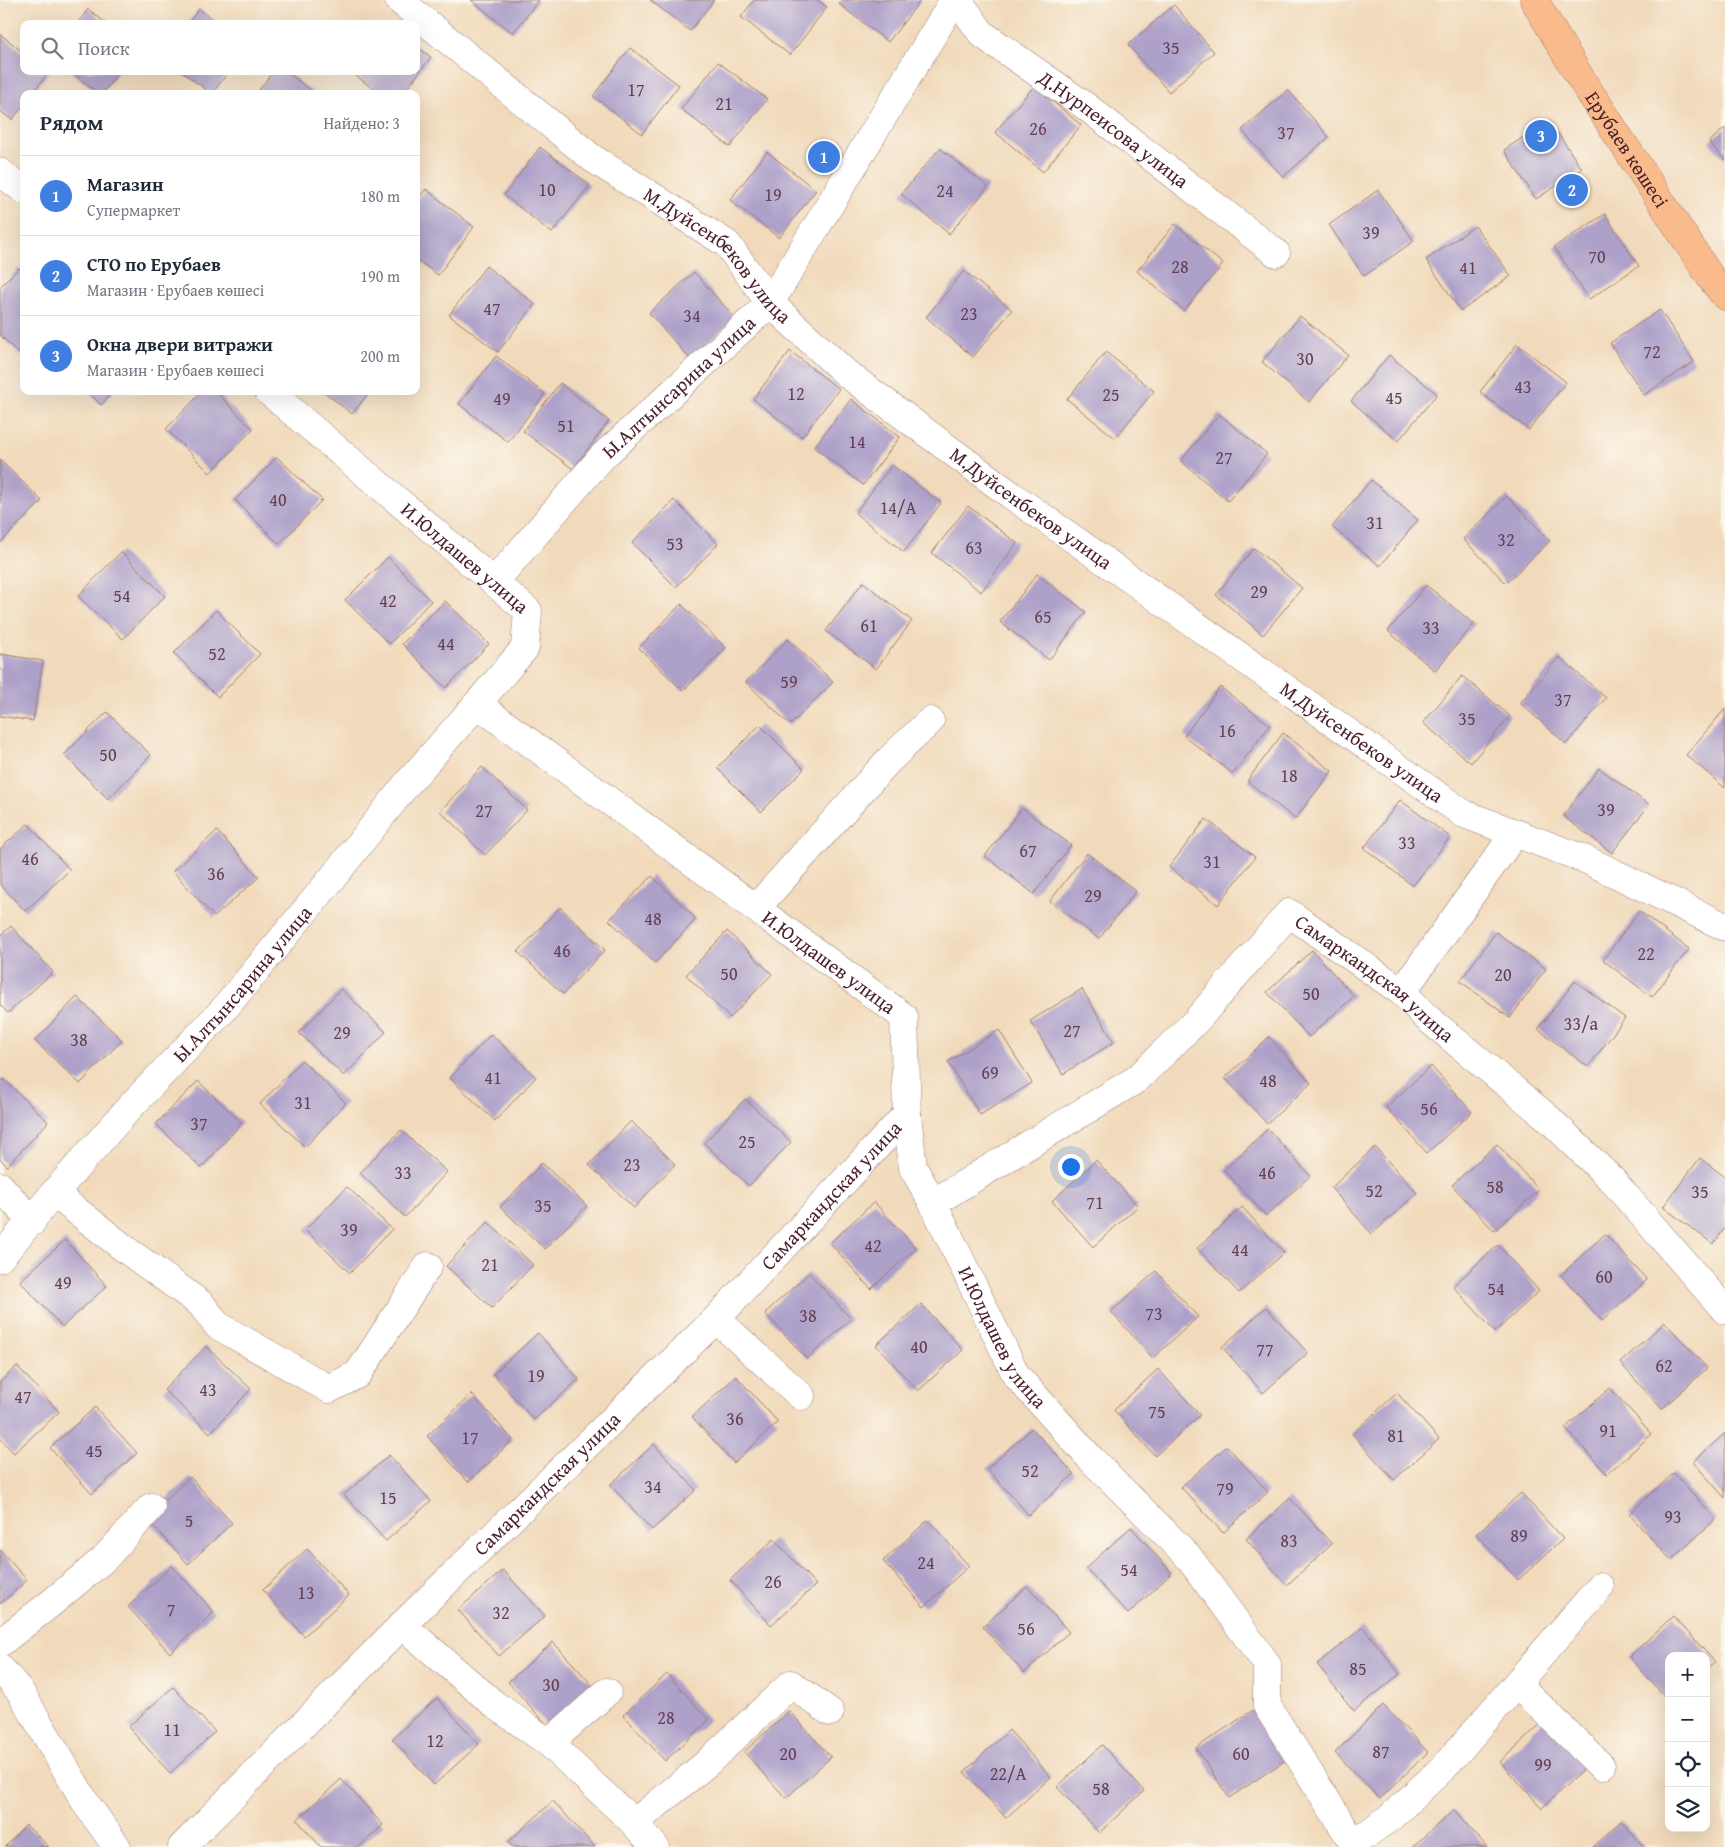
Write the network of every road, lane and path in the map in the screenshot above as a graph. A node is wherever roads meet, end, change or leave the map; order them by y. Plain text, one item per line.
1 (399, 0) edge
2 (956, 0) edge
3 (1534, 0) edge
4 (0, 172) edge
5 (20, 187) edge
6 (1276, 253) dead end
7 (1725, 296) edge
8 (770, 303) junction
9 (273, 395) edge
10 (494, 582) junction
11 (477, 704) junction
12 (930, 722) dead end
13 (1515, 833) junction
14 (756, 908) junction
15 (1725, 927) edge
16 (1402, 992) junction
17 (907, 1114) junction
18 (0, 1186) edge
19 (54, 1193) junction
20 (933, 1203) junction
21 (32, 1222) junction
22 (0, 1258) edge
23 (428, 1266) dead end
24 (1725, 1310) edge
25 (716, 1319) junction
26 (801, 1396) dead end
27 (151, 1507) dead end
28 (1600, 1587) dead end
29 (402, 1625) junction
30 (0, 1643) edge
31 (0, 1668) edge
32 (1517, 1684) junction
33 (607, 1692) dead end
34 (830, 1712) dead end
35 (549, 1743) junction
36 (1602, 1766) dead end
37 (634, 1823) junction
38 (1355, 1845) edge
39 (117, 1847) edge
40 (182, 1847) edge
41 (655, 1847) edge

1 - 8 street, М.Дуйсенбеков улица
2 - 6 street, Д.Нурпеисова улица
2 - 8 street, Ы.Алтынсарина улица
3 - 7 main road, Ерубаев көшесі
4 - 5 street
8 - 10 street, Ы.Алтынсарина улица
8 - 13 street, М.Дуйсенбеков улица
9 - 10 street, И.Юлдашев улица
10 - 11 street, И.Юлдашев улица
11 - 14 street, И.Юлдашев улица
11 - 19 street, Ы.Алтынсарина улица
12 - 14 street
13 - 15 street, М.Дуйсенбеков улица
13 - 16 street
14 - 17 street, И.Юлдашев улица
16 - 20 street, Самаркандская улица
16 - 24 street, Самаркандская улица
17 - 20 street, И.Юлдашев улица
17 - 25 street, Самаркандская улица
18 - 21 street
19 - 21 street, Ы.Алтынсарина улица
19 - 23 street
20 - 38 street, И.Юлдашев улица
21 - 22 street, Ы.Алтынсарина улица
25 - 26 street
25 - 29 street, Самаркандская улица
27 - 30 street
28 - 32 street
29 - 35 street
29 - 40 street, Самаркандская улица
31 - 39 street
32 - 36 street
32 - 38 street
33 - 35 street
34 - 37 street
35 - 37 street
37 - 41 street

